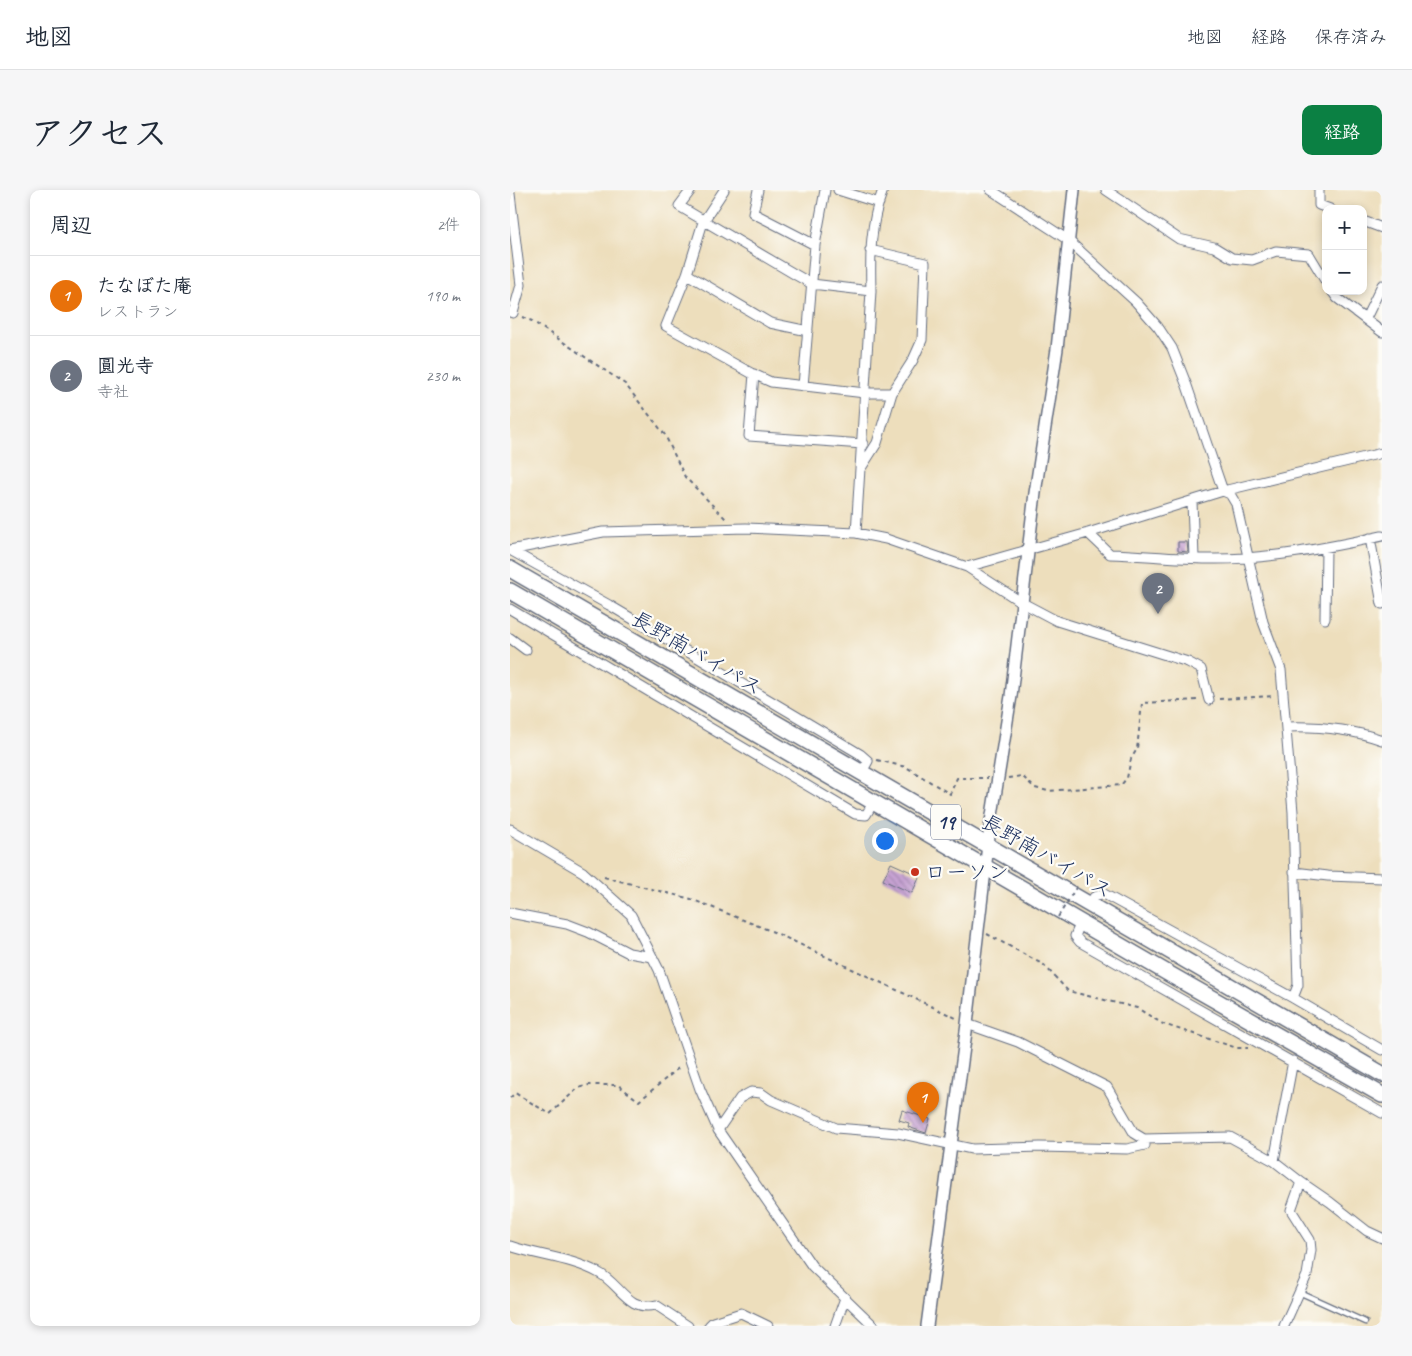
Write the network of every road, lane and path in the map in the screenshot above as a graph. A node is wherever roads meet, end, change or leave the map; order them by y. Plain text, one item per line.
1 (724, 190) edge
2 (758, 190) edge
3 (825, 190) edge
4 (838, 190) edge
5 (883, 190) edge
6 (991, 190) edge
7 (1074, 190) edge
8 (1106, 190) edge
9 (1319, 190) edge
10 (689, 191) edge
11 (510, 194) edge
12 (879, 203) junction
13 (1322, 206) edge
14 (703, 222) junction
15 (1367, 222) edge
16 (1382, 228) edge
17 (1068, 240) junction
18 (815, 245) junction
19 (870, 250) junction
20 (687, 274) junction
21 (1322, 275) edge
22 (812, 284) junction
23 (1382, 285) edge
24 (871, 290) junction
25 (1335, 295) edge
26 (511, 312) edge
27 (1366, 318) junction
28 (808, 332) junction
29 (1382, 332) edge
30 (754, 374) junction
31 (804, 386) junction
32 (865, 392) junction
33 (892, 393) junction
34 (863, 444) junction
35 (1382, 453) edge
36 (860, 471) junction
37 (1223, 491) junction
38 (1192, 501) junction
39 (734, 528) junction
40 (1088, 533) junction
41 (856, 534) junction
42 (1382, 536) edge
43 (1370, 538) junction
44 (1028, 548) junction
45 (1326, 548) junction
46 (510, 550) edge
47 (1194, 558) junction
48 (1248, 558) junction
49 (967, 567) junction
50 (510, 569) edge
51 (510, 591) edge
52 (1020, 602) junction
53 (1382, 604) edge
54 (609, 605) junction
55 (510, 609) edge
56 (1325, 619) dead end
57 (600, 621) junction
58 (510, 638) edge
59 (591, 638) junction
60 (526, 650) dead end
61 (582, 652) junction
62 (1284, 696) junction
63 (1209, 700) junction
64 (1287, 727) junction
65 (1382, 740) edge
66 (865, 767) junction
67 (999, 778) junction
68 (874, 803) junction
69 (510, 830) edge
70 (989, 846) junction
71 (986, 867) junction
72 (583, 872) junction
73 (1294, 872) junction
74 (1382, 878) edge
75 (1077, 886) dead end
76 (1090, 904) junction
77 (510, 913) edge
78 (1058, 917) dead end
79 (1081, 922) junction
80 (979, 930) junction
81 (652, 957) junction
82 (1293, 998) junction
83 (968, 1024) junction
84 (1273, 1050) junction
85 (1382, 1050) edge
86 (689, 1059) junction
87 (1293, 1061) junction
88 (1382, 1074) edge
89 (1382, 1095) edge
90 (510, 1098) edge
91 (1382, 1113) edge
92 (718, 1130) junction
93 (1144, 1139) junction
94 (951, 1146) junction
95 (1274, 1161) junction
96 (1298, 1180) junction
97 (1382, 1238) edge
98 (510, 1246) edge
99 (1299, 1292) junction
100 (845, 1298) junction
101 (1365, 1322) dead end
102 (688, 1326) edge
103 (709, 1326) edge
104 (768, 1326) edge
105 (835, 1326) edge
106 (874, 1326) edge
107 (927, 1326) edge
108 (1284, 1326) edge

1 - 14 street
2 - 18 street
3 - 18 street
4 - 12 street
5 - 12 street
6 - 17 street
7 - 17 street
8 - 21 street
9 - 13 street
10 - 14 street
11 - 26 street
12 - 19 street
14 - 20 street
14 - 22 street
15 - 16 street
17 - 37 street
17 - 44 street
18 - 22 street
19 - 24 street
19 - 33 street
20 - 28 street
20 - 30 street
22 - 24 street
22 - 28 street
23 - 27 street
24 - 32 street
25 - 27 street
26 - 39 path
27 - 29 street
28 - 31 street
30 - 31 street
30 - 34 street
31 - 32 street
32 - 33 street
32 - 34 street
33 - 36 street
34 - 36 street
35 - 37 street
36 - 41 street
37 - 38 street
37 - 48 street
38 - 40 street
38 - 47 street
39 - 41 street
39 - 46 street
40 - 44 street
40 - 47 street
41 - 49 street
42 - 43 street
43 - 45 street
43 - 53 street
44 - 49 street
44 - 52 street
45 - 48 street
45 - 56 street
46 - 54 street
47 - 48 street
48 - 62 street
49 - 52 street
50 - 57 highway, 長野南バイパス / 19
51 - 59 highway, 長野南バイパス / 19
52 - 63 street
52 - 67 street
54 - 57 street
54 - 66 street
55 - 61 street
57 - 66 highway, 長野南バイパス / 19
58 - 60 street
59 - 61 street
59 - 68 highway, 長野南バイパス / 19
61 - 68 street
62 - 63 path
62 - 64 street
63 - 67 path
64 - 65 street
64 - 73 street
66 - 67 path
66 - 70 highway, 長野南バイパス / 19
67 - 70 street
68 - 71 highway, 長野南バイパス / 19
69 - 72 street
70 - 71 street
70 - 76 highway, 長野南バイパス / 19
71 - 79 highway, 長野南バイパス / 19
71 - 80 street
72 - 81 street
72 - 83 path
73 - 74 street
73 - 82 street
75 - 78 path, bridge
76 - 82 street
76 - 88 highway, 長野南バイパス / 19
77 - 81 street
79 - 84 street
79 - 89 highway, 長野南バイパス / 19
80 - 83 street
80 - 84 path
81 - 86 street
82 - 85 street
83 - 93 street
83 - 94 street
84 - 87 street
86 - 90 path
86 - 92 street
87 - 91 street
87 - 95 street
92 - 94 street
92 - 100 street
93 - 94 street
93 - 95 street
94 - 107 street
95 - 96 street
96 - 97 street
96 - 99 street
98 - 102 street
99 - 101 lane
99 - 108 street
100 - 105 street
100 - 106 street
103 - 104 street

